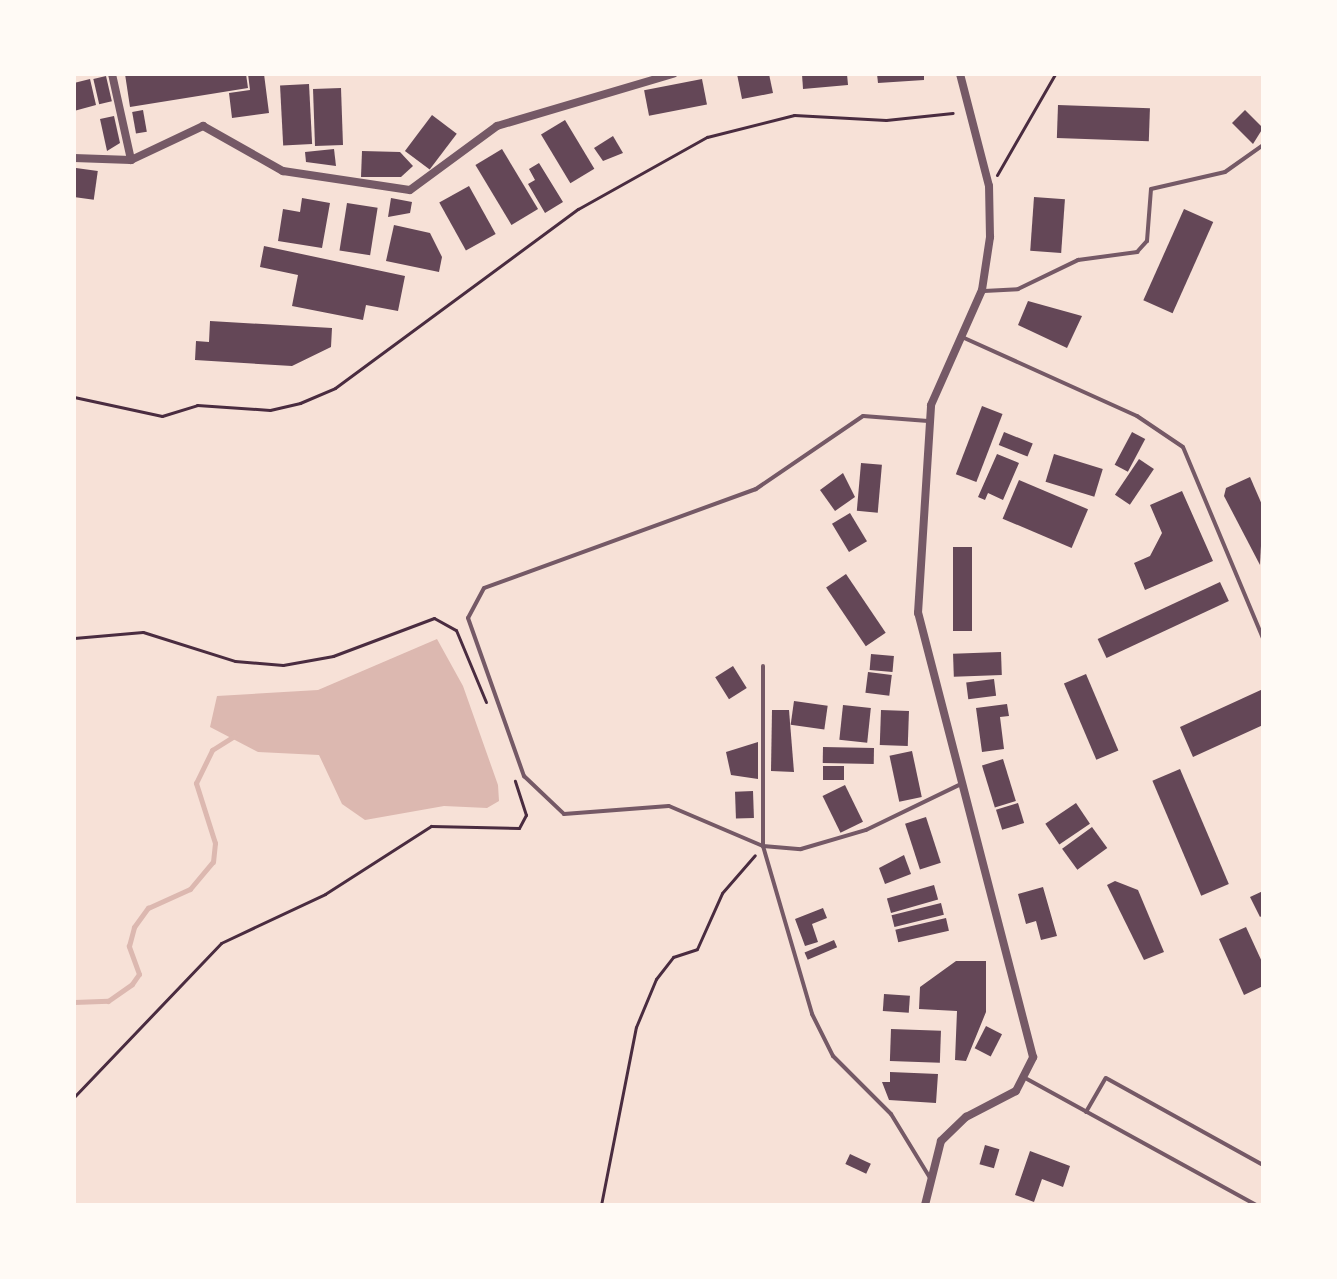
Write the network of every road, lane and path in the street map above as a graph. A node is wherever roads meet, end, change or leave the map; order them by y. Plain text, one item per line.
1 (112, 74) edge
2 (673, 74) edge
3 (960, 74) edge
4 (1055, 74) edge
5 (953, 113) dead end
6 (1263, 145) edge
7 (74, 158) edge
8 (131, 160) junction
9 (989, 186) junction
10 (982, 290) junction
11 (962, 337) junction
12 (74, 397) edge
13 (928, 421) junction
14 (74, 638) edge
15 (1263, 638) edge
16 (763, 666) dead end
17 (488, 708) dead end
18 (513, 775) dead end
19 (959, 785) junction
20 (763, 846) junction
21 (1027, 1079) junction
22 (74, 1097) edge
23 (1086, 1112) junction
24 (1263, 1165) edge
25 (931, 1180) junction
26 (601, 1205) edge
27 (925, 1205) edge
28 (1256, 1205) edge

1 - 8 street
2 - 8 street
3 - 9 street
4 - 9 path
5 - 12 path
6 - 10 lane
7 - 8 street
9 - 10 street
10 - 11 street
11 - 13 street
11 - 15 lane
13 - 19 street
13 - 20 lane
14 - 17 path
16 - 20 lane
18 - 22 path
19 - 20 lane
19 - 21 street
20 - 25 lane
20 - 26 path
21 - 23 lane
21 - 25 street
23 - 24 lane
23 - 28 lane
25 - 27 street

